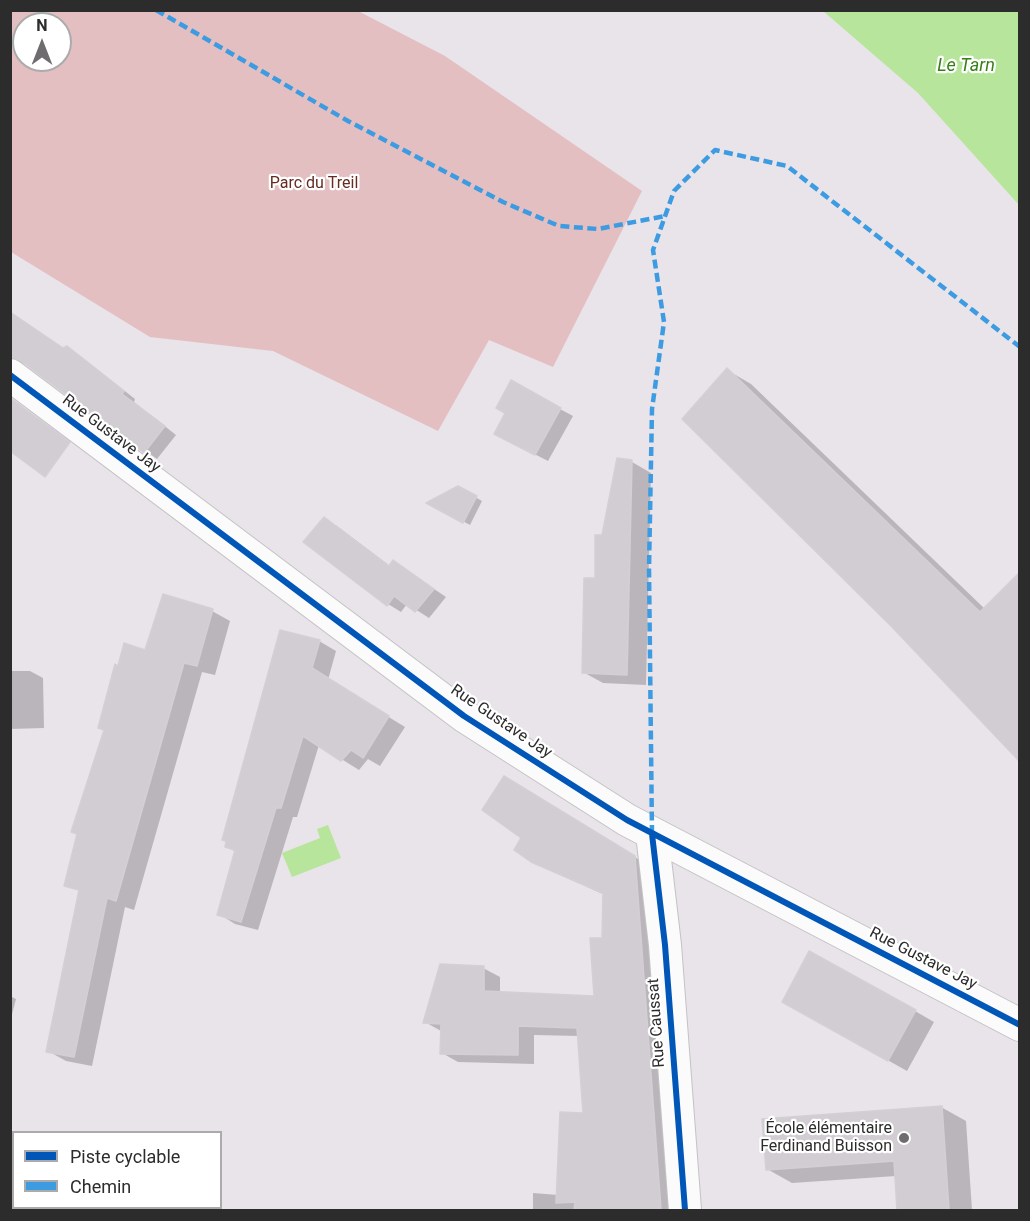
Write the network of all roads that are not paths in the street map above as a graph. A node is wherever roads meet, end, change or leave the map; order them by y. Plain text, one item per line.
1 (10, 375) edge
2 (652, 834) junction
3 (1020, 1025) edge
4 (685, 1210) edge

1 - 2 street, Rue Gustave Jay
2 - 3 street, Rue Gustave Jay
2 - 4 street, Rue Caussat

